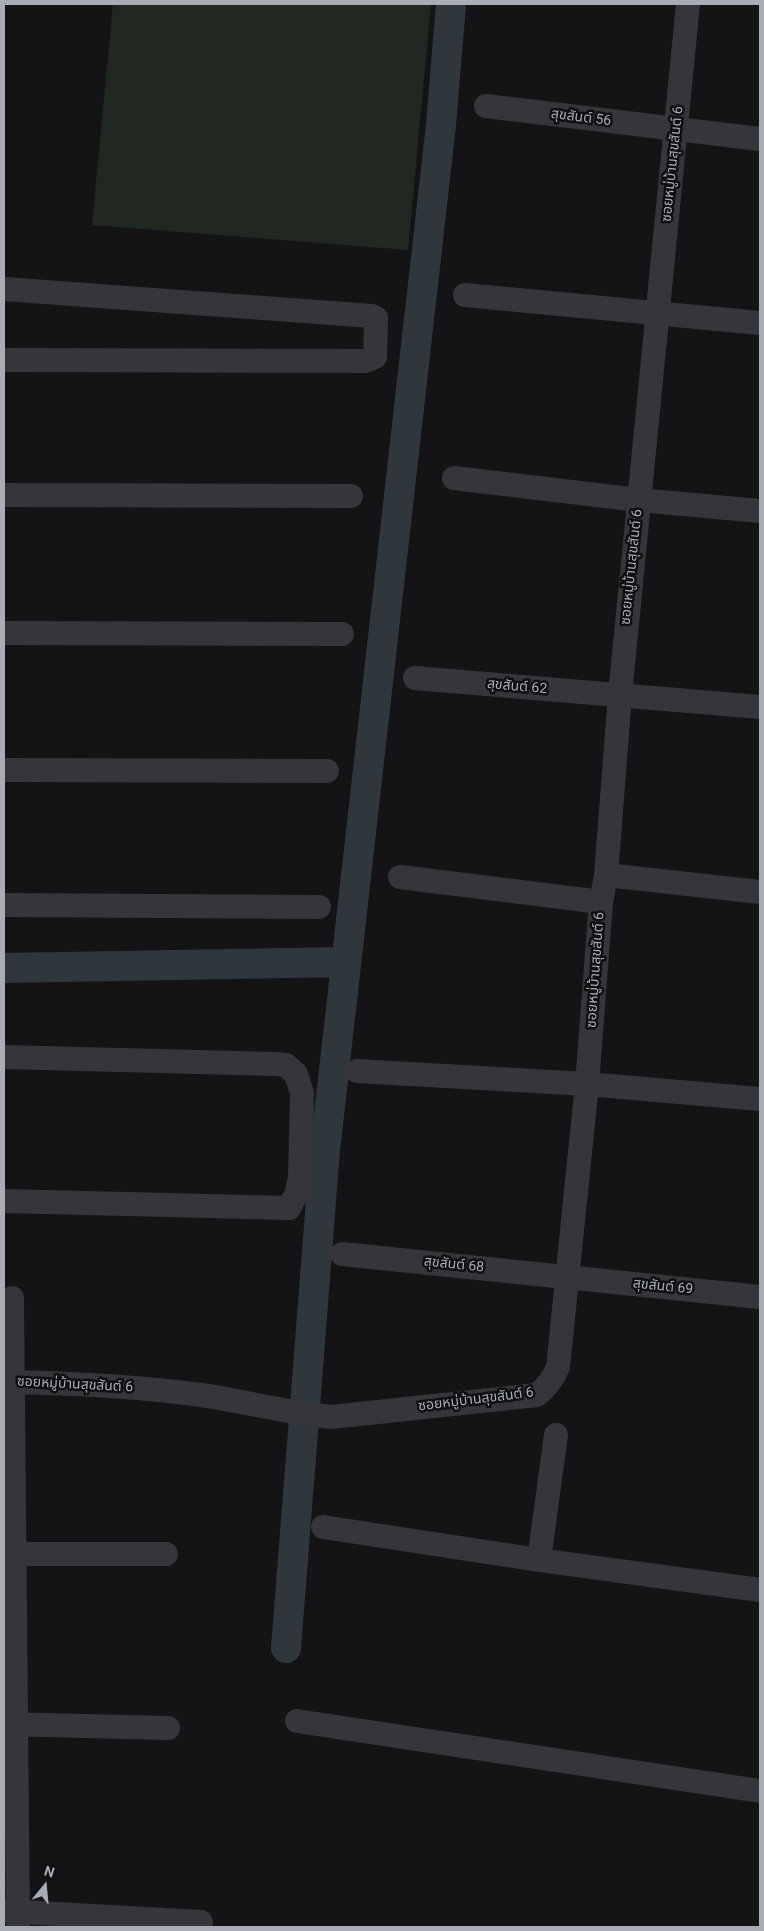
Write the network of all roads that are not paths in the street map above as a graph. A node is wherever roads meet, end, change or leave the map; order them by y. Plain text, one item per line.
1 (688, 4) edge
2 (486, 106) dead end
3 (676, 130) junction
4 (760, 139) edge
5 (4, 289) edge
6 (465, 295) dead end
7 (658, 313) junction
8 (760, 323) edge
9 (4, 360) edge
10 (454, 478) dead end
11 (4, 495) edge
12 (351, 496) dead end
13 (639, 500) junction
14 (760, 511) edge
15 (4, 633) edge
16 (342, 634) dead end
17 (414, 678) dead end
18 (620, 696) junction
19 (760, 707) edge
20 (4, 770) edge
21 (328, 771) dead end
22 (606, 875) junction
23 (400, 877) dead end
24 (760, 892) edge
25 (601, 902) junction
26 (4, 905) edge
27 (319, 907) dead end
28 (4, 1057) edge
29 (357, 1071) dead end
30 (587, 1084) junction
31 (760, 1099) edge
32 (4, 1201) edge
33 (342, 1254) dead end
34 (566, 1276) junction
35 (760, 1297) edge
36 (12, 1298) dead end
37 (8, 1382) edge
38 (556, 1435) dead end
39 (323, 1527) dead end
40 (10, 1554) edge
41 (166, 1554) dead end
42 (539, 1560) junction
43 (760, 1590) edge
44 (297, 1721) dead end
45 (10, 1724) edge
46 (168, 1728) dead end
47 (760, 1791) edge
48 (13, 1917) edge
49 (201, 1922) dead end

1 - 3 street, ซอยหมู่บ้านสุขสันต์ 6
2 - 3 street, สุขสันต์ 56
3 - 4 street, สุขสันต์ 56
3 - 7 street, ซอยหมู่บ้านสุขสันต์ 6
5 - 9 street
6 - 7 street
7 - 8 street
7 - 13 street, ซอยหมู่บ้านสุขสันต์ 6
10 - 13 street
11 - 12 street
13 - 14 street
13 - 18 street, ซอยหมู่บ้านสุขสันต์ 6
15 - 16 street
17 - 18 street, สุขสันต์ 62
18 - 19 street, สุขสันต์ 62
18 - 22 street, ซอยหมู่บ้านสุขสันต์ 6
20 - 21 street
22 - 24 street
22 - 25 street, ซอยหมู่บ้านสุขสันต์ 6
23 - 25 street
25 - 30 street, ซอยหมู่บ้านสุขสันต์ 6
26 - 27 street
28 - 32 street
29 - 30 street
30 - 31 street
30 - 34 street, ซอยหมู่บ้านสุขสันต์ 6
33 - 34 street, สุขสันต์ 68
34 - 35 street, สุขสันต์ 69
34 - 37 street, ซอยหมู่บ้านสุขสันต์ 6
36 - 37 street
37 - 40 street
38 - 42 street
39 - 42 street
40 - 41 street
40 - 45 street
42 - 43 street
44 - 47 street
45 - 46 street
45 - 48 street
48 - 49 street

